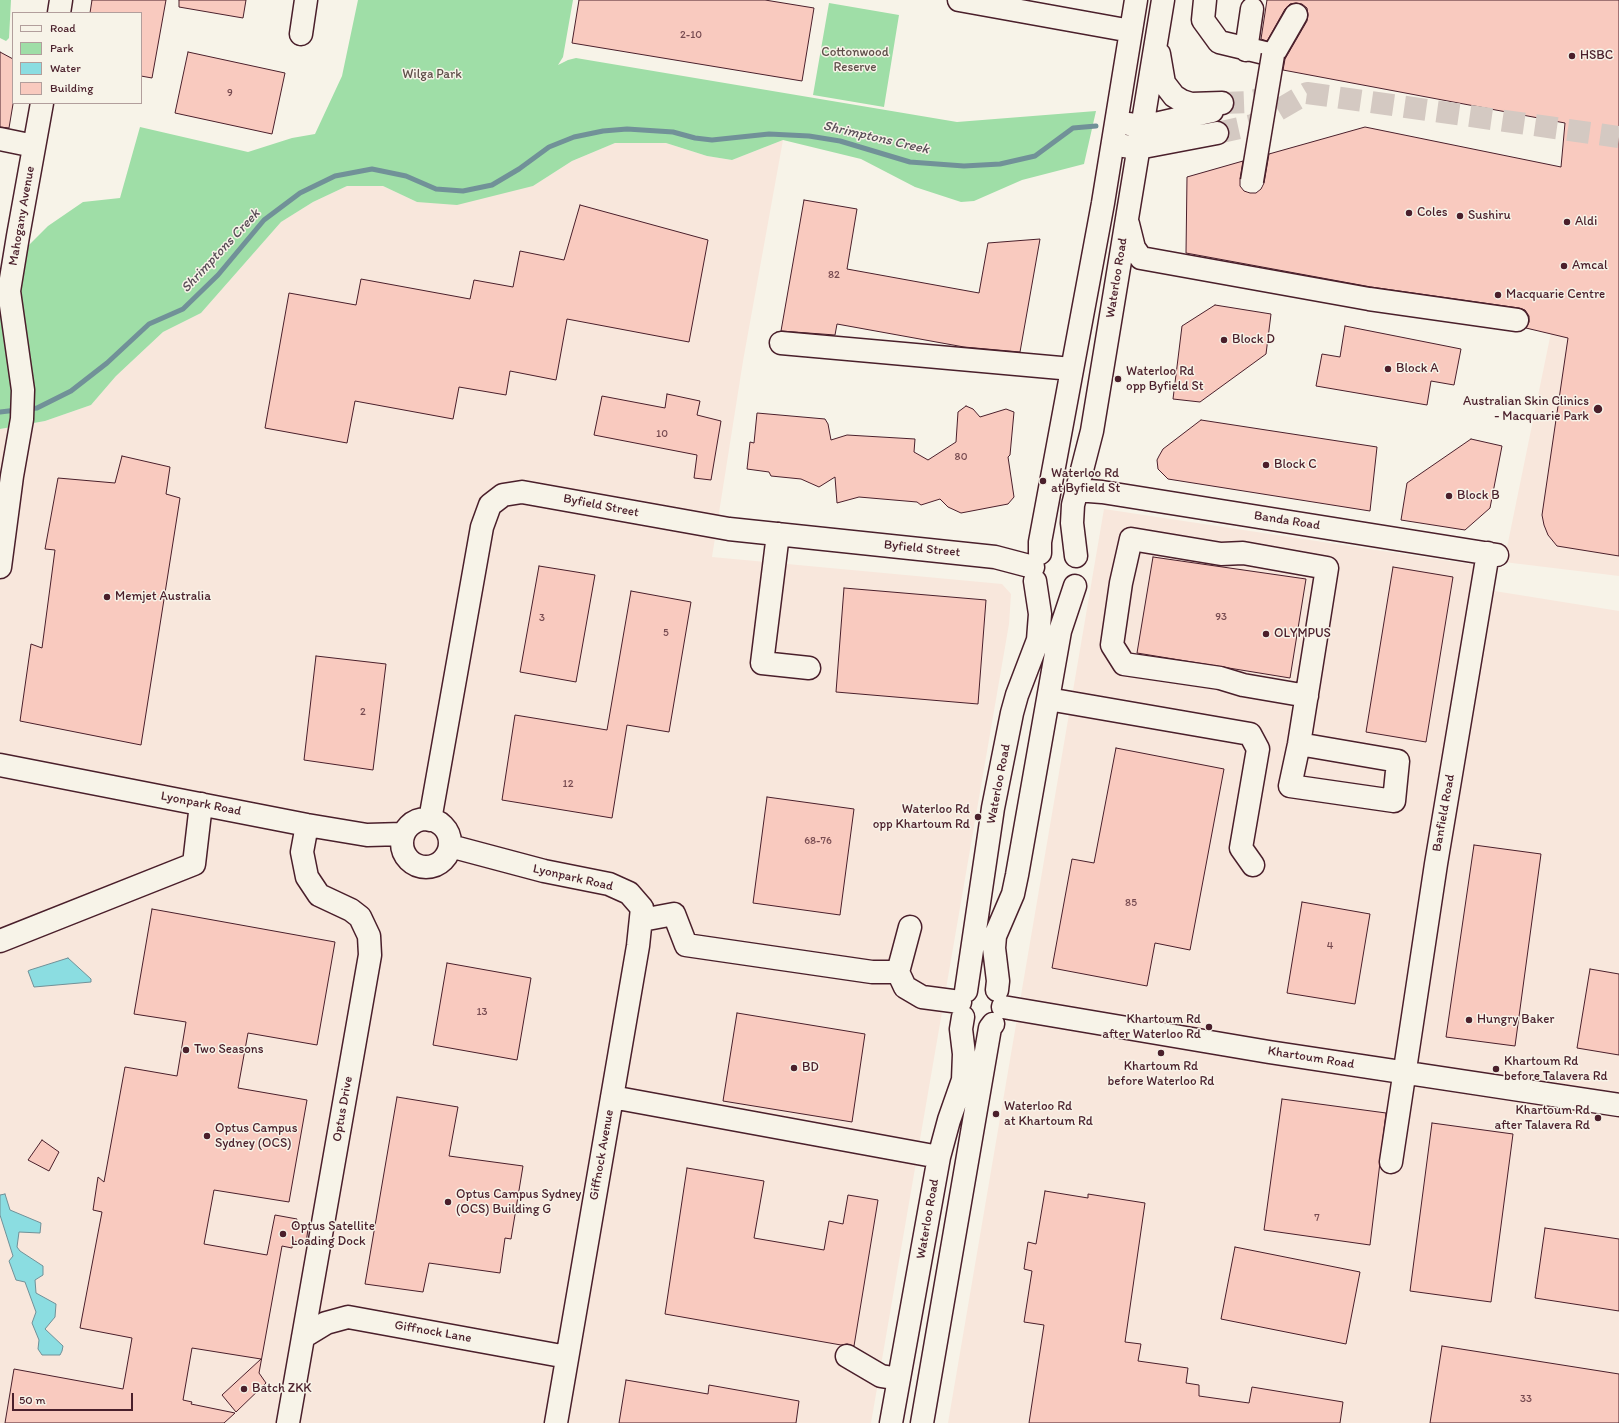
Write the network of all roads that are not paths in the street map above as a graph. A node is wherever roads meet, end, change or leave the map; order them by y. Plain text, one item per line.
1 (61, 0) edge
2 (306, 0) edge
3 (959, 0) edge
4 (1136, 0) edge
5 (1162, 0) edge
6 (1205, 0) edge
7 (1252, 9) dead end
8 (59, 12) edge
9 (1296, 15) dead end
10 (1131, 31) junction
11 (1157, 33) junction
12 (301, 34) dead end
13 (1247, 41) junction
14 (1277, 46) junction
15 (42, 104) edge
16 (1116, 120) junction
17 (1142, 127) junction
18 (1217, 133) tunnel mouth
19 (0, 139) edge
20 (1112, 144) junction
21 (34, 146) junction
22 (1138, 148) junction
23 (1252, 181) dead end
24 (1127, 217) junction
25 (1141, 258) junction
26 (1118, 274) junction
27 (1517, 320) dead end
28 (781, 343) dead end
29 (1072, 369) junction
30 (1076, 490) junction
31 (778, 534) junction
32 (1492, 554) joint
33 (1076, 556) junction
34 (0, 567) edge
35 (1036, 567) junction
36 (1075, 586) junction
37 (809, 668) dead end
38 (1306, 696) junction
39 (1048, 699) junction
40 (1299, 744) junction
41 (0, 765) edge
42 (201, 804) junction
43 (430, 820) junction
44 (307, 825) junction
45 (403, 834) junction
46 (450, 846) junction
47 (1253, 865) dead end
48 (642, 920) junction
49 (910, 927) dead end
50 (0, 941) edge
51 (637, 957) joint
52 (898, 972) junction
53 (963, 1003) junction
54 (998, 1007) junction
55 (1404, 1073) junction
56 (612, 1097) junction
57 (1619, 1105) edge
58 (939, 1157) junction
59 (1391, 1162) dead end
60 (303, 1336) junction
61 (847, 1356) dead end
62 (567, 1357) junction
63 (898, 1379) junction
64 (288, 1423) edge
65 (556, 1423) edge
66 (891, 1423) edge
67 (922, 1423) edge

1 - 8 street
2 - 12 street
3 - 10 street
4 - 10 street, Waterloo Road
5 - 11 street, Waterloo Road
6 - 13 street
7 - 13 street
9 - 14 street
10 - 16 street, Waterloo Road
11 - 17 street, Waterloo Road
11 - 17 street
13 - 14 street
14 - 23 street, bridge
15 - 21 street, Mahogany Avenue
16 - 17 street
16 - 20 street, Waterloo Road
17 - 22 street, Waterloo Road
18 - 22 street
19 - 21 street
20 - 22 street
20 - 29 street, Waterloo Road
21 - 34 street, Mahogany Avenue
22 - 24 street, Waterloo Road
24 - 25 street
24 - 26 street, Waterloo Road
25 - 26 street
25 - 27 street
26 - 30 street, Waterloo Road
28 - 29 street
29 - 35 street, Waterloo Road
30 - 32 street, Banda Road
30 - 33 street, Waterloo Road
31 - 35 street, Byfield Street
31 - 37 street
31 - 43 street, Byfield Street
32 - 55 street, Banfield Road
33 - 35 street
33 - 36 street
35 - 36 street
35 - 53 street, Waterloo Road
36 - 39 street
38 - 38 street
38 - 40 street
39 - 47 street
39 - 54 street
40 - 40 street
41 - 42 street, Lyonpark Road
42 - 44 street, Lyonpark Road
42 - 50 street
43 - 45 street
43 - 46 street
44 - 45 street, Lyonpark Road
44 - 60 street, Optus Drive
45 - 46 street
46 - 48 street, Lyonpark Road
48 - 51 street, Lyonpark Road
48 - 52 street
49 - 52 street
51 - 56 street, Giffnock Avenue
52 - 53 street
53 - 54 street
53 - 54 street
53 - 58 street, Waterloo Road
54 - 55 street, Khartoum Road
54 - 67 street
55 - 57 street, Khartoum Road
55 - 59 street, Banfield Road
56 - 58 street
56 - 62 street, Giffnock Avenue
58 - 63 street, Waterloo Road
60 - 62 street, Giffnock Lane
60 - 64 street, Optus Drive
61 - 63 street
62 - 65 street, Giffnock Avenue
63 - 66 street, Waterloo Road

